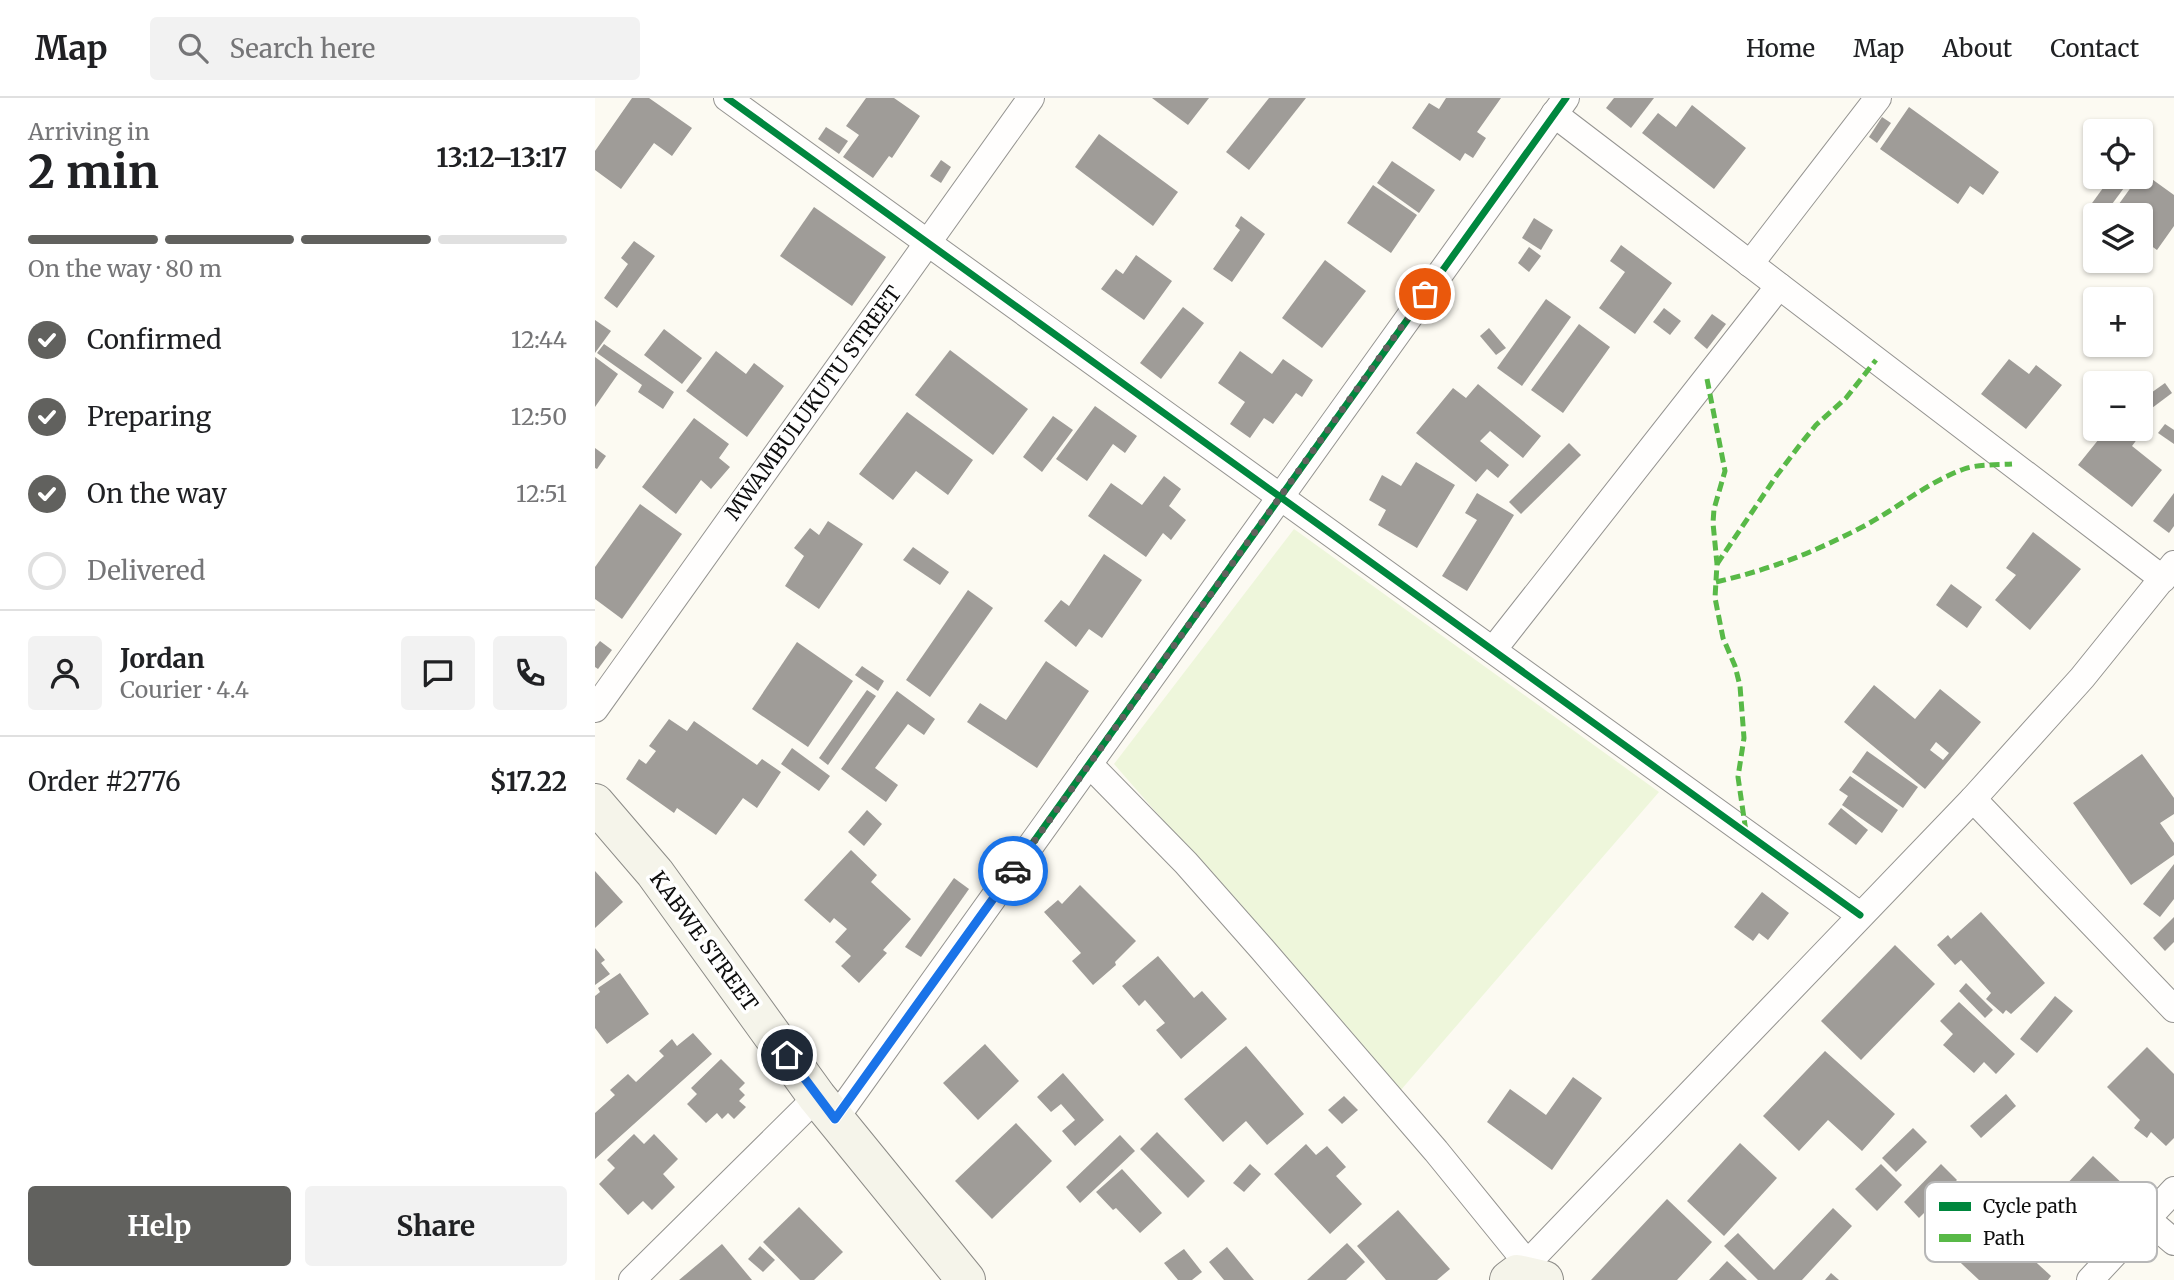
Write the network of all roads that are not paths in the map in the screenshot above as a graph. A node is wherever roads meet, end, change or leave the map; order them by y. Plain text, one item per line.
1 (727, 98) edge
2 (1031, 98) edge
3 (1878, 98) edge
4 (1560, 106) edge
5 (928, 243) junction
6 (1751, 264) junction
7 (1779, 286) junction
8 (1280, 497) junction
9 (2168, 571) edge
10 (1493, 650) junction
11 (595, 709) edge
12 (1089, 764) junction
13 (1973, 799) junction
14 (595, 803) edge
15 (1860, 915) junction
16 (2174, 1009) edge
17 (826, 1108) junction
18 (2174, 1190) edge
19 (2157, 1208) edge
20 (2157, 1228) edge
21 (2174, 1242) edge
22 (2107, 1262) edge
23 (1524, 1274) edge
24 (632, 1280) edge
25 (966, 1280) edge
26 (2090, 1280) edge

1 - 5 street
2 - 5 street, MWAMBULUKUTU STREET
3 - 6 street
4 - 6 street
4 - 8 street
5 - 8 street
5 - 11 street, MWAMBULUKUTU STREET
6 - 7 street
7 - 9 street
7 - 10 street
8 - 10 street
8 - 12 street
9 - 13 street
10 - 15 street
12 - 17 street
12 - 23 street
13 - 15 street
13 - 16 street
14 - 17 main road, KABWE STREET
15 - 23 street
17 - 24 street
17 - 25 main road, KABWE STREET
18 - 19 street
20 - 21 street
22 - 26 street

